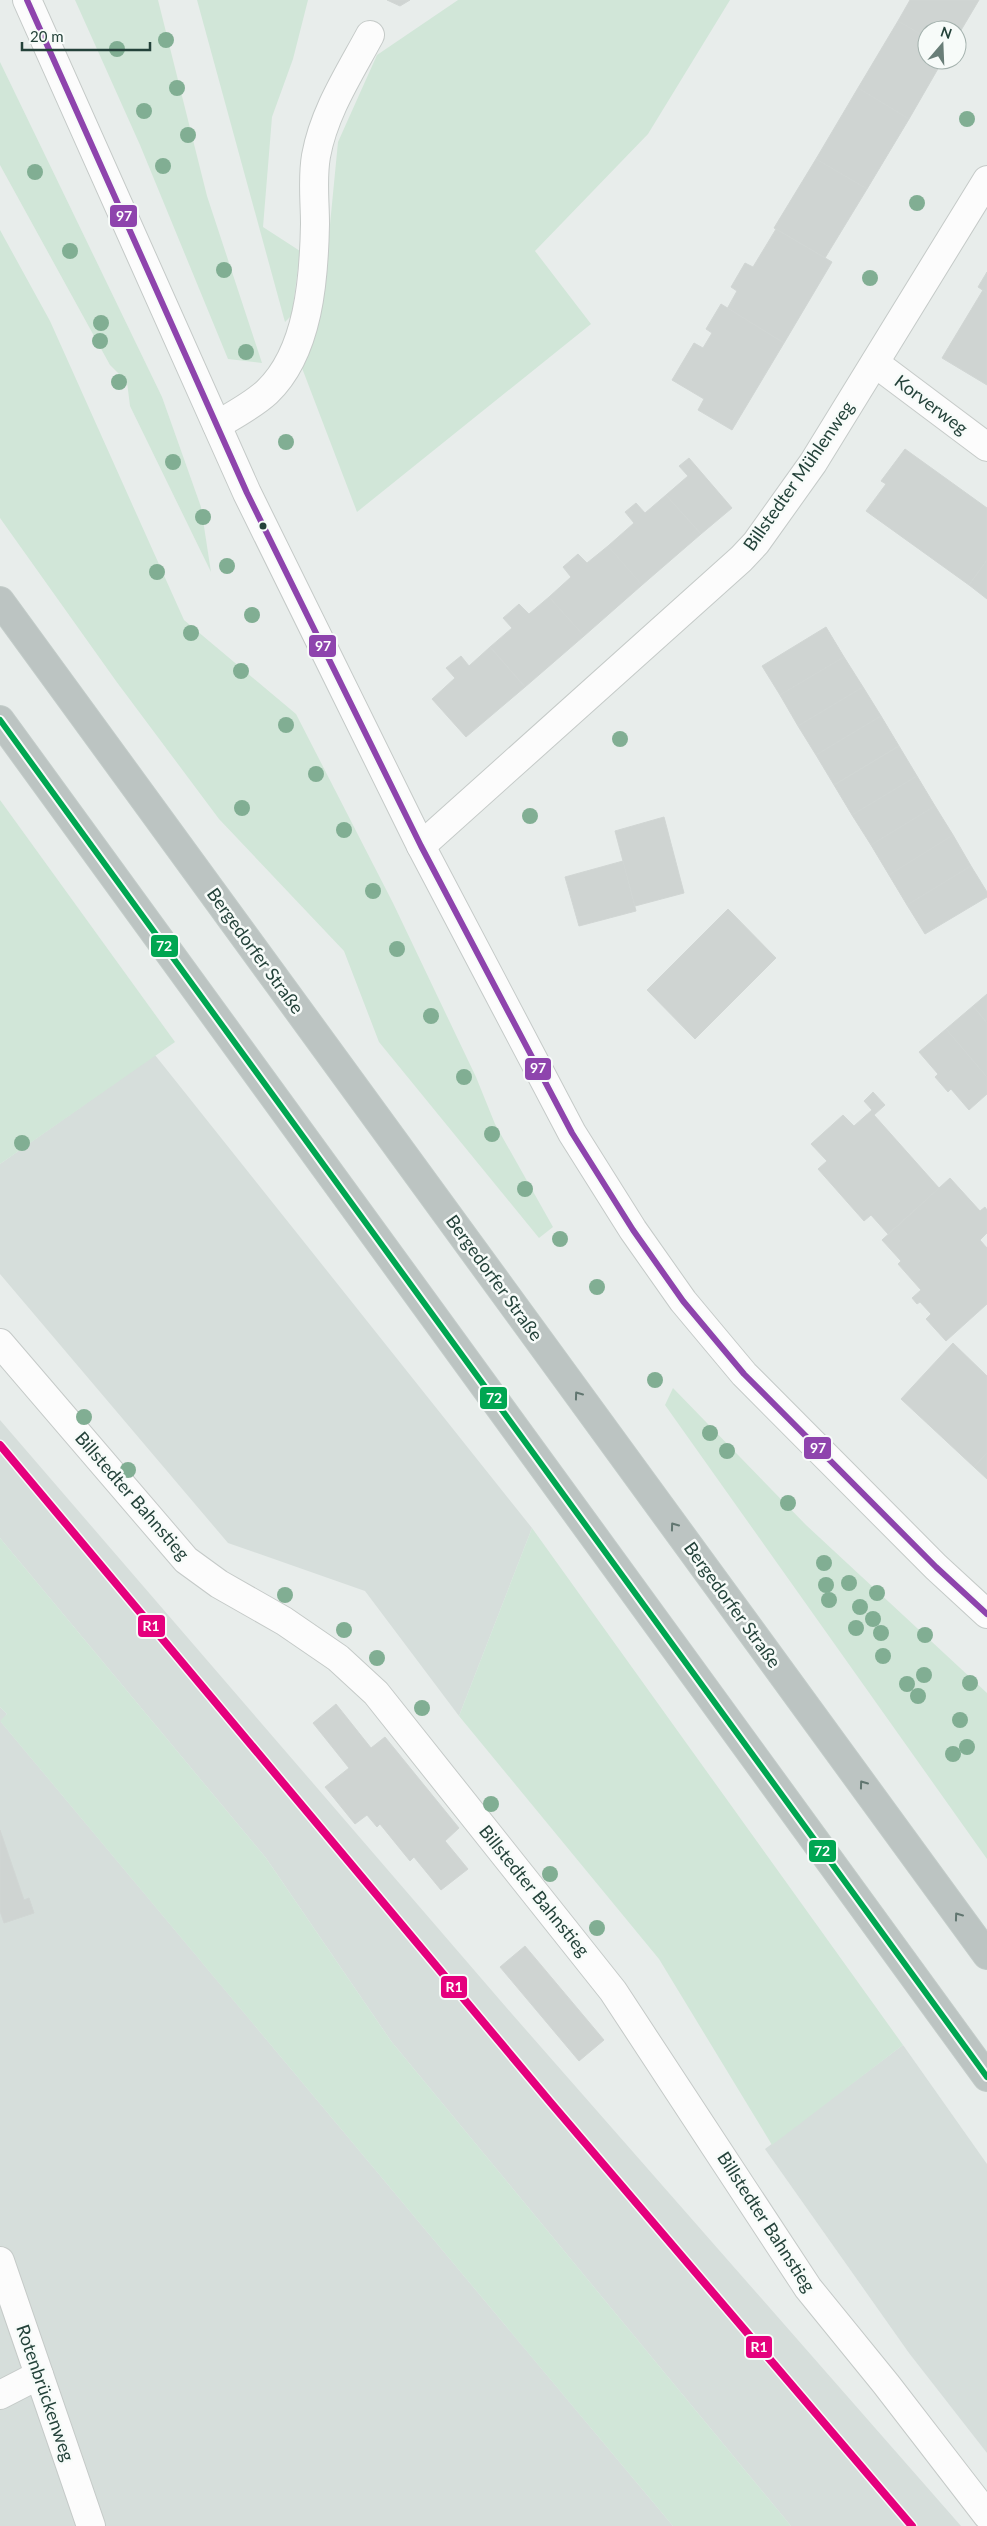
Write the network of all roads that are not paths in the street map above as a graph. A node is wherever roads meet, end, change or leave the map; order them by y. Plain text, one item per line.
1 (27, 0) edge
2 (370, 35) dead end
3 (987, 180) edge
4 (875, 363) junction
5 (217, 425) junction
6 (987, 447) edge
7 (0, 600) edge
8 (0, 720) edge
9 (421, 846) junction
10 (0, 1343) edge
11 (987, 1614) edge
12 (987, 1955) edge
13 (987, 2077) edge
14 (0, 2261) edge
15 (39, 2376) junction
16 (0, 2395) edge
17 (987, 2515) edge
18 (91, 2526) edge

1 - 5 street
2 - 5 street
3 - 4 street, Billstedter Mühlenweg
4 - 6 street, Korverweg
4 - 9 street, Billstedter Mühlenweg
5 - 9 street
12 -> 7 highway, Bergedorfer Straße
8 - 13 highway
9 - 11 street
10 - 17 street, Billstedter Bahnstieg
14 - 15 street, Rotenbrückenweg
15 - 16 street
15 - 18 street, Rotenbrückenweg

